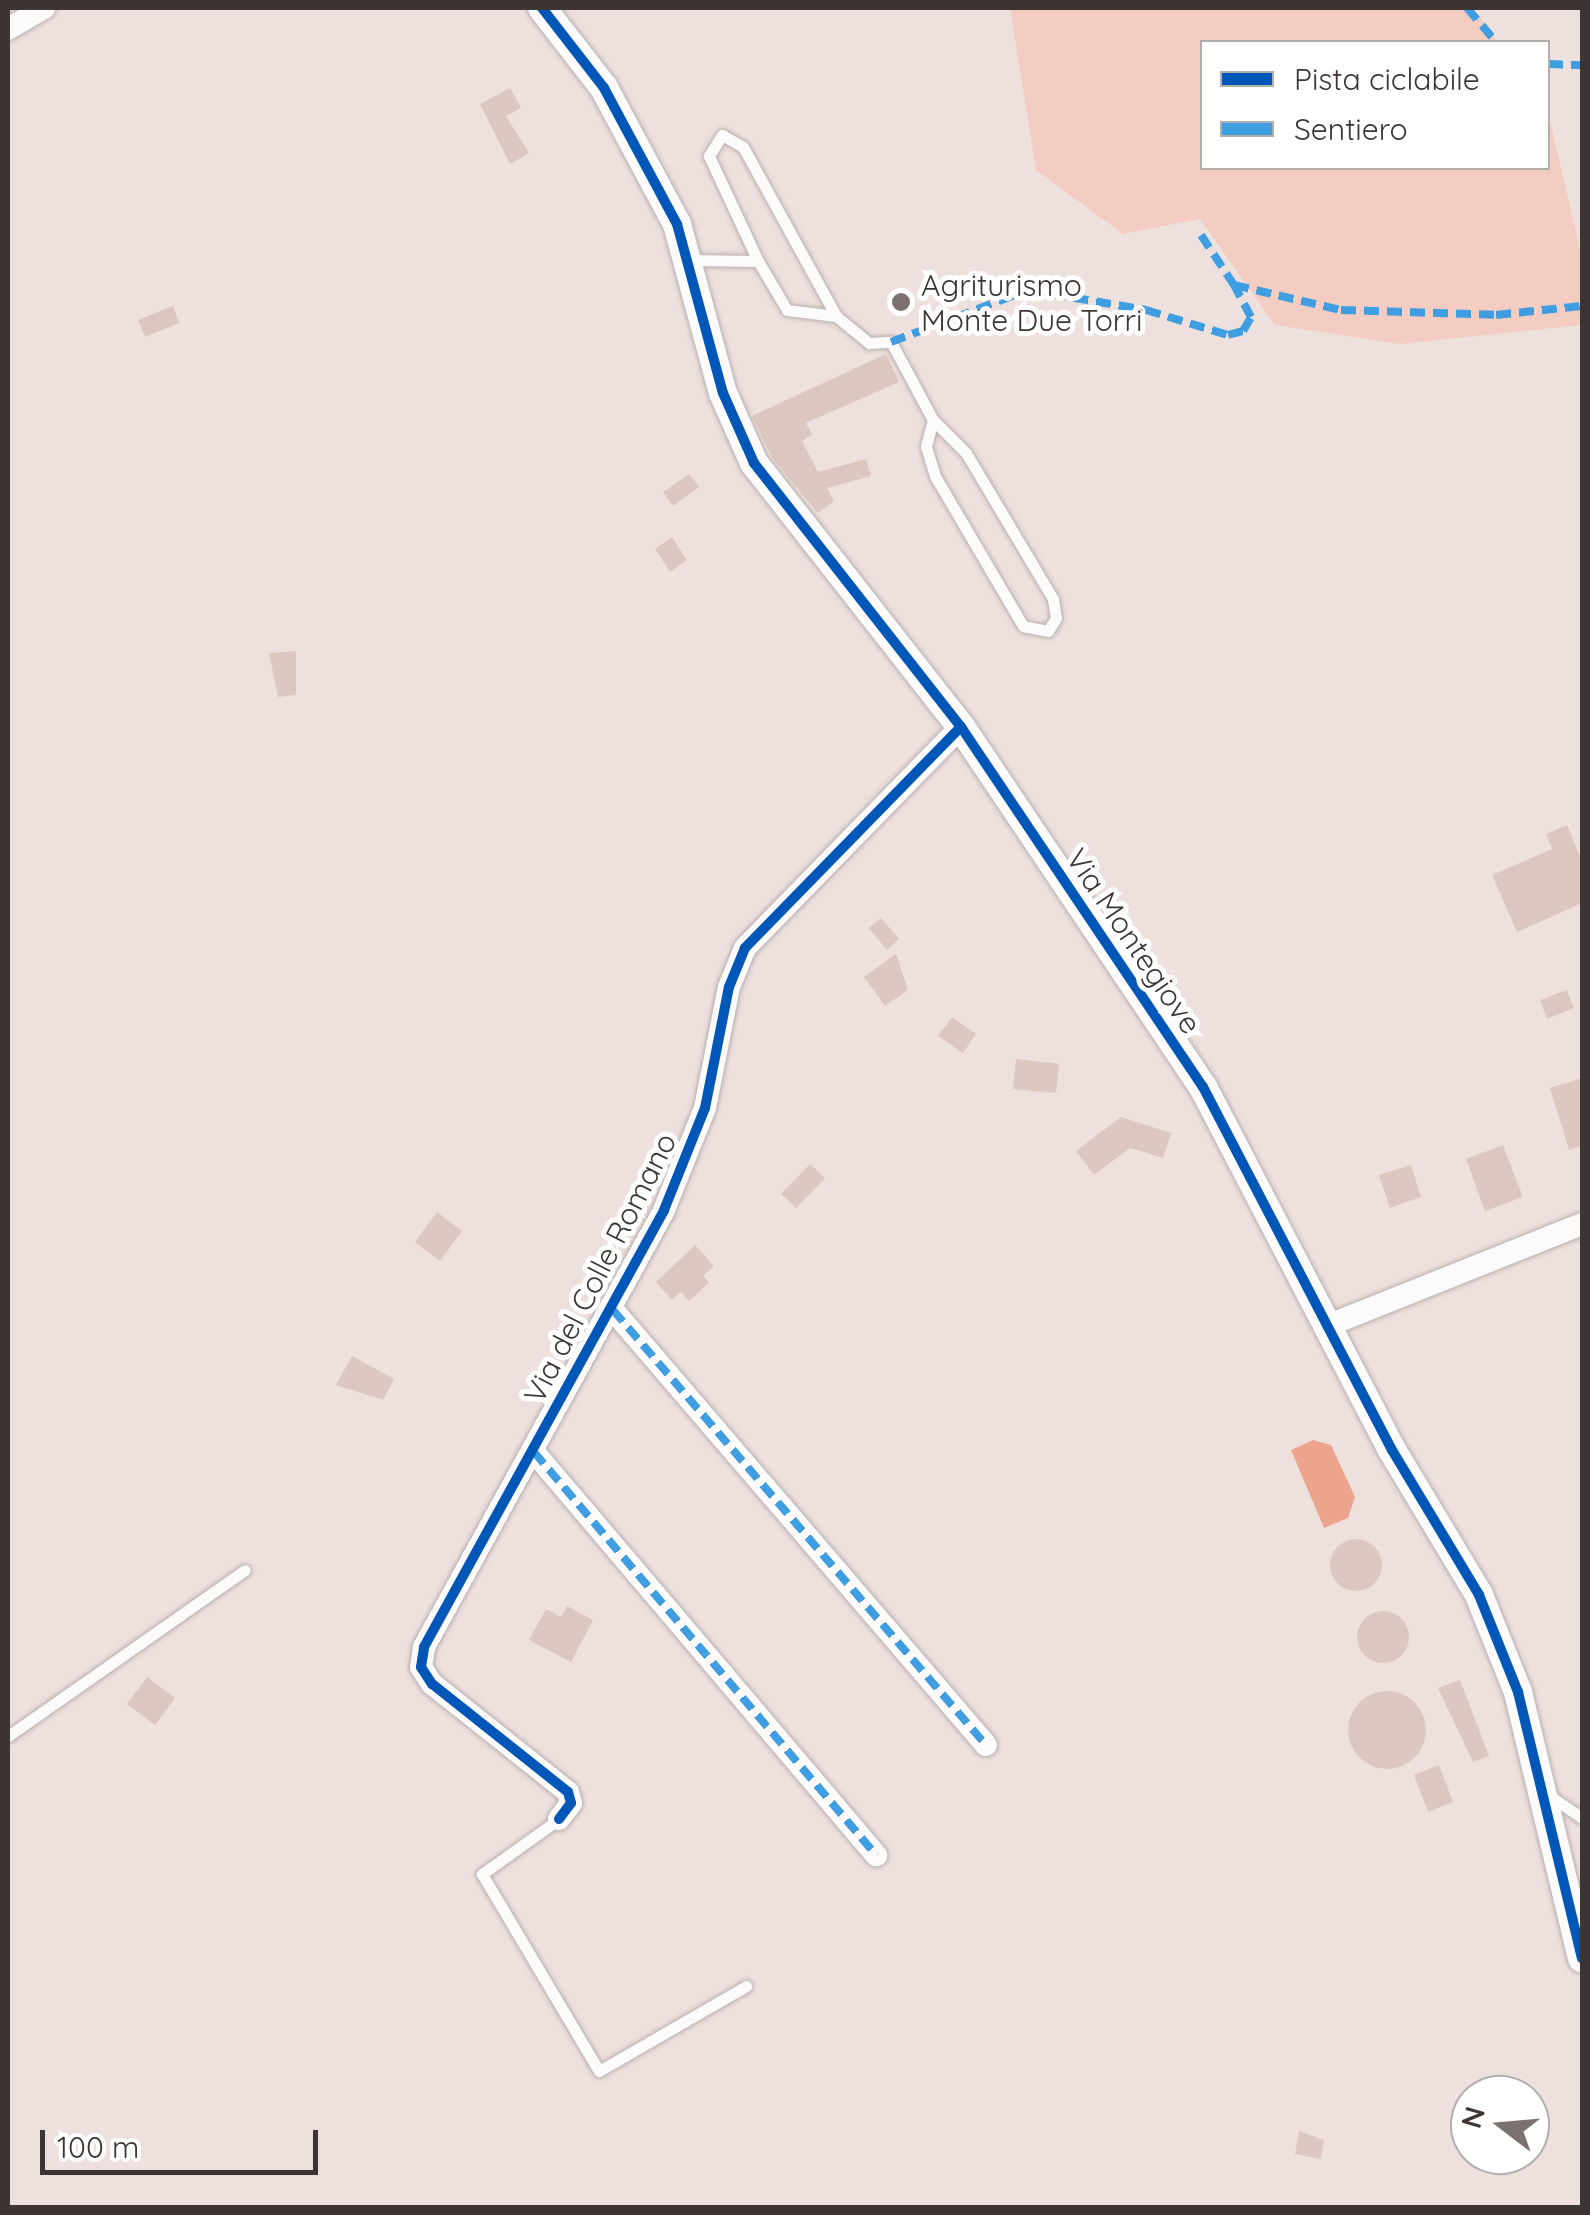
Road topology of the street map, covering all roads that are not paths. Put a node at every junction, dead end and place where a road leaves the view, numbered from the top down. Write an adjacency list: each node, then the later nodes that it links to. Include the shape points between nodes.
1 (44, 8): 3 (street)
2 (542, 8): 4 (street, Via Montegiove, via 619,113)
3 (8, 29)
4 (689, 260): 5 (lane); 8 (street, Via Montegiove, via 723,393 754,463)
5 (758, 260): 6 (lane, via 787,310); 6 (lane, via 708,156 722,135 743,147)
6 (836, 316): 7 (lane, via 869,342 891,342)
7 (933, 420): 7 (lane, via 966,453 1052,599 1056,618 1048,631 1023,626 935,476 926,446)
8 (961, 727): 10 (street, Via del Colle Romano, via 746,948 729,987 694,1139); 11 (street, Via Montegiove, via 1216,1109)
9 (1582, 1224): 11 (street)
10 (613, 1310): 12 (street, Via del Colle Romano); 15 (street, Via del Colle Romano)
11 (1327, 1326): 16 (street, Via Montegiove, via 1489,1613 1518,1692)
12 (534, 1452): 18 (street, Via del Colle Romano, via 420,1661 432,1684 568,1792 571,1803); 19 (street)
13 (245, 1570): 14 (lane)
14 (8, 1736)
15 (986, 1745)
16 (1540, 1788): 17 (lane); 20 (street, Via Montegiove)
17 (1582, 1818)
18 (559, 1819): 21 (lane, Via del Colle Romano, via 482,1874 599,2071)
19 (876, 1856)
20 (1582, 1958)
21 (746, 1986)

